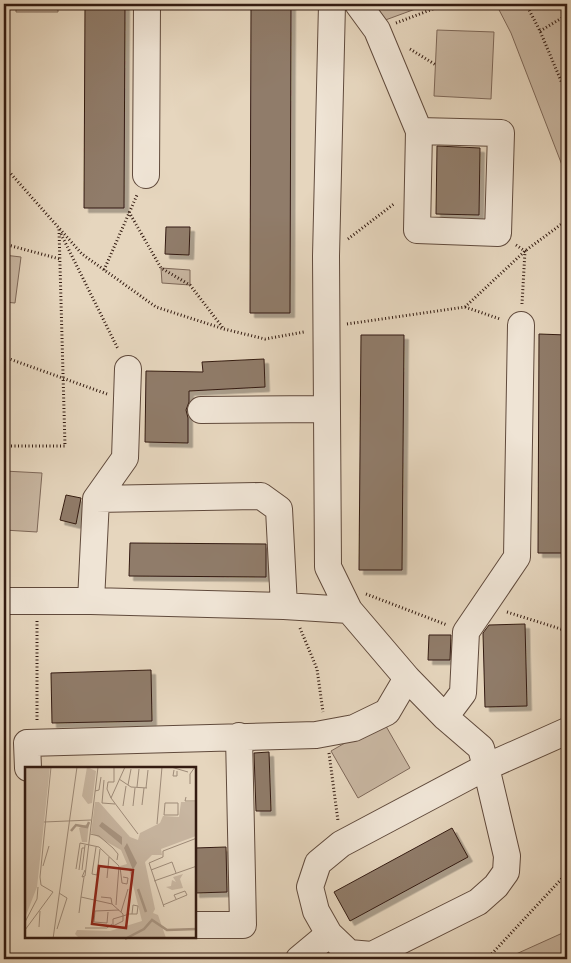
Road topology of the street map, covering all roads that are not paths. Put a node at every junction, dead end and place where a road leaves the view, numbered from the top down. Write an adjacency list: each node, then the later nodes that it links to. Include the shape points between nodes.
1 (147, 4): 5 (lane)
2 (332, 4): 8 (lane)
3 (358, 4): 4 (lane, via 377,30)
4 (419, 131): 4 (lane, via 501,133 498,233 416,230)
5 (146, 175)
6 (521, 326): 16 (lane, via 517,556 466,632 463,693)
7 (128, 369): 10 (lane, via 125,458)
8 (326, 409): 9 (lane); 14 (lane, via 328,567)
9 (201, 410)
10 (96, 499): 12 (lane); 13 (lane, via 261,496 279,509)
11 (4, 601): 12 (lane)
12 (91, 601): 13 (lane)
13 (284, 606): 14 (lane)
14 (349, 610): 15 (lane)
15 (407, 678): 16 (lane); 18 (lane, via 388,712 354,728 316,735)
16 (445, 718): 20 (lane, via 481,748)
17 (567, 731): 20 (lane)
18 (239, 736): 19 (lane, via 27,743); 21 (lane, via 242,925)
19 (28, 767)
20 (486, 767): 22 (lane, via 341,844 318,863 310,887 316,911); 22 (lane, via 508,856 506,872 496,886 478,902 372,955 349,952)
21 (196, 925)
22 (329, 934): 23 (lane)
23 (299, 959)

